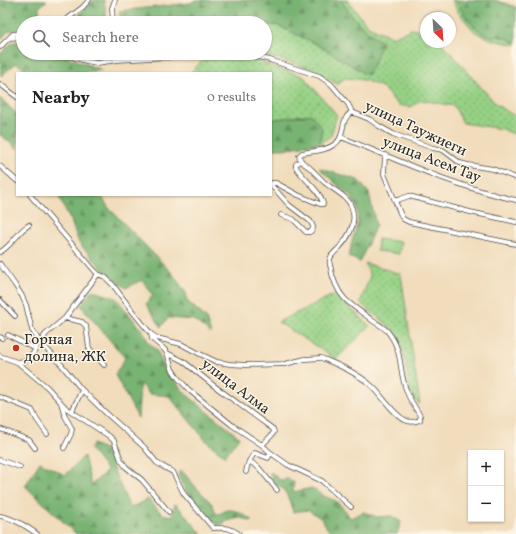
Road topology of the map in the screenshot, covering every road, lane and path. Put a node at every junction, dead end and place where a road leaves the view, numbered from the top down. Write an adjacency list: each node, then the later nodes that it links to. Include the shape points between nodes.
1 (89, 0): 3 (street)
2 (115, 0): 4 (street)
3 (71, 16)
4 (113, 16)
5 (16, 34): 6 (street)
6 (9, 38): 7 (street); 8 (street)
7 (16, 38)
8 (0, 47)
9 (83, 60): 10 (street, via 96,63)
10 (117, 60)
11 (268, 60): 14 (street, via 319,76 331,84)
12 (0, 84): 13 (street)
13 (16, 96)
14 (352, 112): 15 (street, via 345,118); 19 (street, улица Таужиеги, via 393,134 443,150 460,163 493,169)
15 (341, 137): 16 (street, улица Асем Тау); 17 (street, via 336,144 324,149 302,153 299,156)
16 (385, 154): 22 (street, улица Асем Тау, via 462,186); 23 (street, via 384,174)
17 (301, 161): 24 (street, via 296,167 313,186 324,204 298,195 273,182 272,186 289,205 310,221 314,228 306,232 293,219); 34 (street, via 349,202 352,210 352,230 332,254 329,264 338,290 345,299 387,331 394,341 399,352 407,392 420,420 404,420 372,386 359,376 324,358 285,364 225,364 181,344)
18 (0, 166): 20 (street)
19 (516, 178)
20 (16, 180)
21 (31, 196): 30 (street)
22 (516, 200)
23 (395, 201): 25 (street, via 409,196); 27 (street, via 403,218 409,222)
24 (281, 215)
25 (516, 222)
26 (29, 225): 28 (street)
27 (516, 244)
28 (0, 252)
29 (0, 264): 36 (street, via 22,296 32,330)
30 (98, 274): 33 (street); 34 (street, via 113,285)
31 (0, 300): 32 (street)
32 (14, 316)
33 (65, 318): 36 (street); 41 (street, via 82,322 86,326 89,348)
34 (151, 334): 38 (street, via 152,339)
35 (8, 335): 37 (street)
36 (40, 342): 37 (street); 42 (street)
37 (36, 349): 40 (street, via 25,361)
38 (167, 353): 48 (street, via 172,369 190,390 227,421); 48 (street, улица Алма, via 183,361 273,429 272,435)
39 (0, 356): 40 (street)
40 (17, 362): 44 (street)
41 (104, 364)
42 (82, 390): 45 (street); 61 (street, via 158,463 173,472 184,494 213,528 230,528)
43 (0, 397): 47 (street, via 32,410)
44 (60, 401): 45 (street); 50 (street, via 72,429)
45 (72, 411): 58 (street, via 114,441 126,467 142,480)
46 (0, 429): 49 (street, via 29,440)
47 (47, 434)
48 (262, 445): 51 (street)
49 (35, 448)
50 (64, 448)
51 (271, 453): 53 (street, via 268,458 255,453); 57 (street, via 294,468 322,480)
52 (0, 460): 54 (street)
53 (248, 461): 55 (street); 56 (street, via 258,467)
54 (20, 467)
55 (246, 472)
56 (277, 490)
57 (351, 507)
58 (168, 512)
59 (0, 516): 60 (street, via 26,526)
60 (37, 534)
61 (239, 534)

